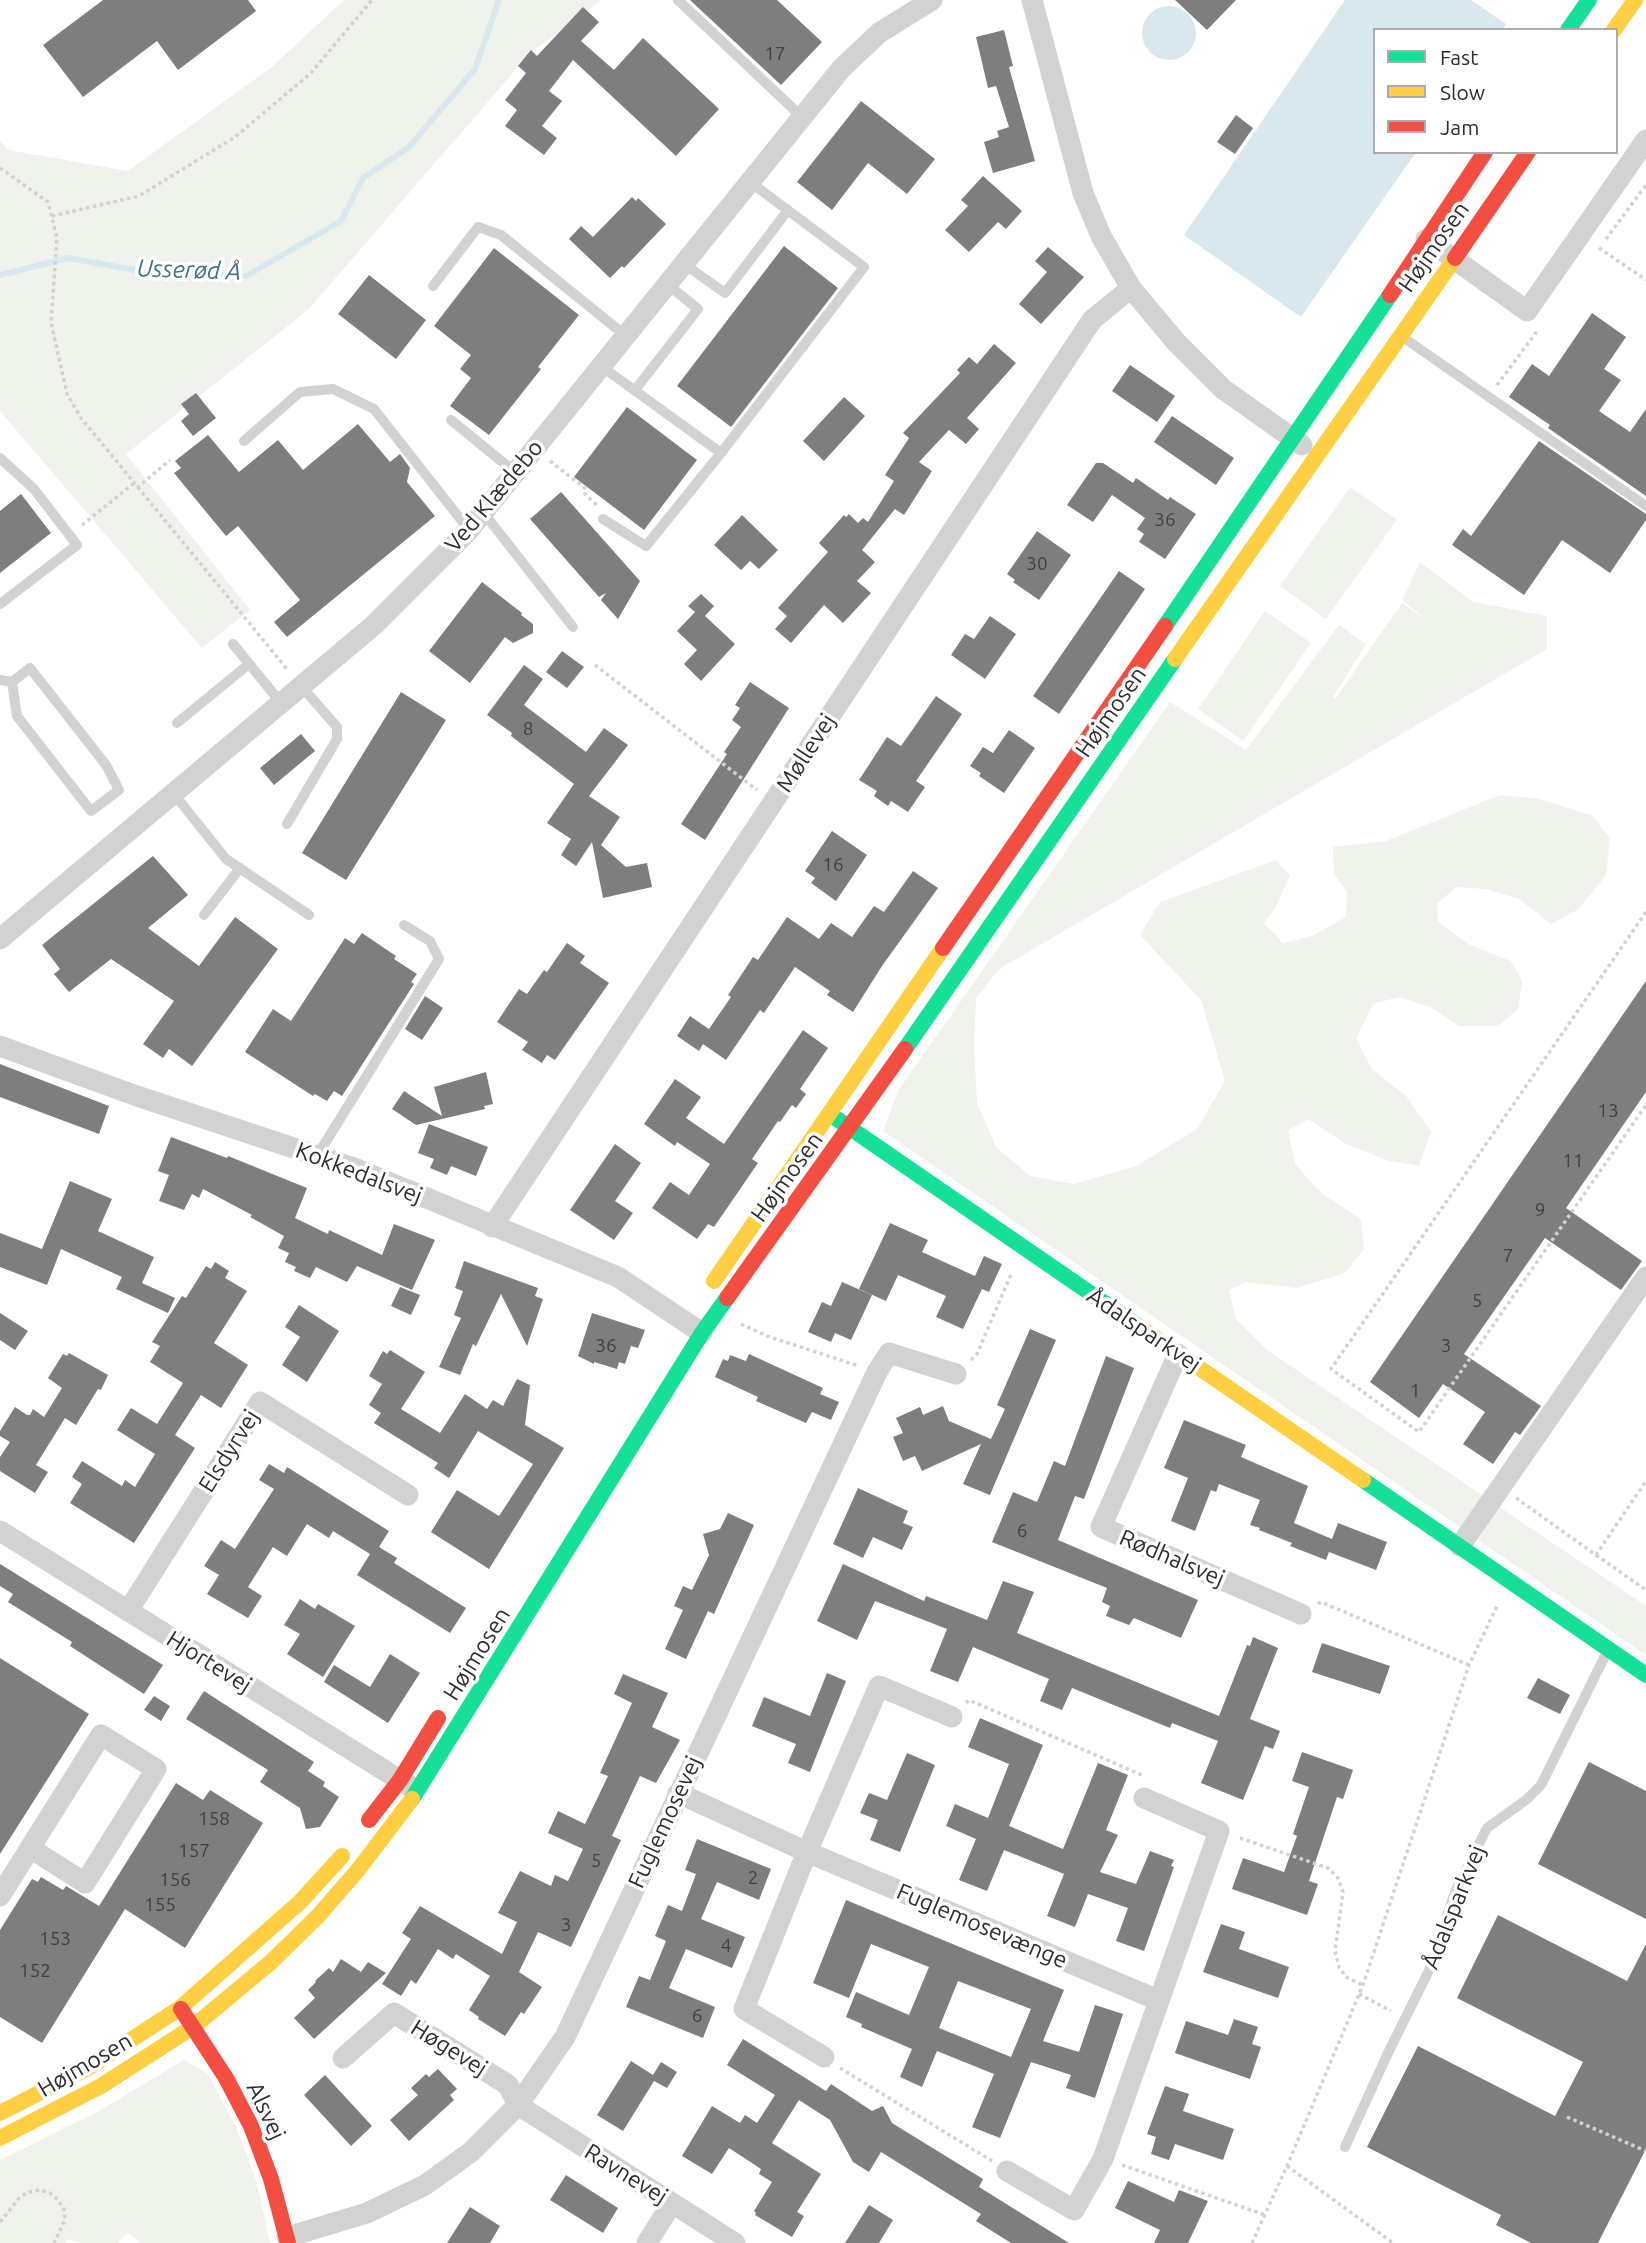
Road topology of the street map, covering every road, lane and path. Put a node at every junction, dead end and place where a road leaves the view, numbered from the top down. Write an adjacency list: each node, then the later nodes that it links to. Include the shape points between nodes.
1 (372, 0): 16 (path, via 311,73 235,136 139,196)
2 (678, 0): 9 (lane)
3 (932, 0): 9 (street, Ved Klædebo, via 879,33 841,69)
4 (1032, 0): 24 (street, via 1083,193)
5 (1589, 0): 7 (street)
6 (1635, 0): 8 (street)
7 (1570, 28)
8 (1615, 28)
9 (802, 117): 14 (street, Ved Klædebo)
10 (1646, 141): 19 (street, via 1528,311)
11 (1484, 154): 17 (street, Højmosen)
12 (1527, 154): 19 (street, Højmosen)
13 (0, 168): 16 (path, via 48,202)
14 (750, 182): 15 (lane); 20 (street, Ved Klædebo)
15 (788, 210): 20 (lane, via 725,293); 33 (lane, via 864,267)
16 (52, 216): 38 (path, via 57,238 51,322 67,394)
17 (1426, 239): 19 (street); 30 (street, Højmosen)
18 (1599, 248): 21 (path)
19 (1454, 258): 25 (street, Højmosen)
20 (684, 264): 22 (street, Ved Klædebo)
21 (1646, 280)
22 (667, 284): 26 (street, Ved Klædebo); 28 (lane, via 698,309)
23 (433, 286): 26 (lane, via 478,227 501,235)
24 (1130, 288): 30 (street, via 1223,389); 55 (street, Møllevej, via 1092,320)
25 (1400, 335): 34 (street, Højmosen); 40 (lane)
26 (626, 336): 27 (street, Ved Klædebo)
27 (601, 366): 28 (lane); 32 (street, Ved Klædebo)
28 (635, 390): 33 (lane)
29 (451, 420): 37 (lane)
30 (1294, 439): 34 (street); 65 (street, Højmosen)
31 (244, 441): 43 (lane, via 300,392 333,389 374,409)
32 (534, 450): 37 (street, Ved Klædebo); 42 (path, via 586,489)
33 (721, 453): 42 (lane, via 646,546)
34 (1317, 455): 66 (street, Højmosen)
35 (0, 458): 44 (lane, via 34,489)
36 (170, 460): 39 (path)
37 (516, 473): 41 (street, Ved Klædebo)
38 (134, 483): 39 (path); 44 (path)
39 (137, 488): 51 (path)
40 (1646, 506)
41 (483, 512): 43 (street, Ved Klædebo); 46 (lane)
42 (603, 519)
43 (469, 530): 51 (street, Ved Klædebo, via 374,625)
44 (70, 536): 45 (lane, via 77,545)
45 (0, 604)
46 (573, 627)
47 (233, 644): 48 (lane)
48 (249, 664): 52 (lane); 53 (lane)
49 (595, 664): 55 (path)
50 (6, 681): 50 (lane, via 30,668 106,765 119,790 91,811 17,716)
51 (302, 687): 52 (street, Ved Klædebo); 56 (lane, via 337,727 337,740)
52 (281, 703): 54 (street, Ved Klædebo)
53 (177, 723)
54 (173, 794): 57 (lane, via 226,859); 62 (street, Ved Klædebo)
55 (773, 802): 68 (street, Møllevej)
56 (287, 824)
57 (240, 868): 59 (lane); 60 (lane)
58 (1646, 912): 64 (path, via 1331,1369 1419,1432)
59 (204, 915)
60 (309, 915)
61 (404, 925): 67 (lane, via 430,941 439,959)
62 (0, 939)
63 (0, 1046): 67 (street, Kokkedalsvej)
64 (1646, 1105)
65 (828, 1114): 66 (street, Ådalsparkvej); 71 (street, Højmosen)
66 (850, 1128): 69 (street, Ådalsparkvej); 72 (street, Højmosen)
67 (317, 1156): 68 (street, Kokkedalsvej)
68 (492, 1227): 73 (street, Kokkedalsvej, via 618,1277)
69 (1025, 1249): 74 (street, Ådalsparkvej); 76 (path, via 977,1354)
70 (1646, 1277): 78 (street)
71 (706, 1292)
72 (716, 1315): 73 (street, Højmosen); 75 (path)
73 (689, 1326): 93 (street, Højmosen)
74 (1178, 1354): 81 (street, Ådalsparkvej); 86 (street, Rødhalsvej, via 1101,1527)
75 (877, 1372): 76 (street, via 889,1353); 94 (street, Fuglemosevej)
76 (956, 1374)
77 (1646, 1481): 82 (path)
78 (1501, 1486): 81 (street); 82 (path)
79 (408, 1495): 85 (street, Elsdyrvej, via 260,1402)
80 (0, 1531): 85 (street, Hjortevej)
81 (1460, 1546): 83 (street, Ådalsparkvej)
82 (1596, 1555): 84 (path)
83 (1509, 1581): 87 (street, Ådalsparkvej); 88 (path)
84 (1646, 1590)
85 (128, 1611): 92 (street, Hjortevej)
86 (1301, 1614): 88 (path, via 1321,1602)
87 (1608, 1649): 89 (street, Ådalsparkvej); 104 (lane, Ådalsparkvej, via 1541,1785 1486,1828 1452,1899 1446,1938)
88 (1469, 1665): 100 (path)
89 (1646, 1675)
90 (443, 1710): 92 (street, Højmosen)
91 (952, 1717): 95 (path, via 969,1700 1150,1778); 98 (street, via 879,1686)
92 (400, 1780): 93 (street, Hjortevej); 103 (street, Højmosen, via 300,1902)
93 (418, 1792): 105 (street, Højmosen, via 318,1916)
94 (678, 1793): 98 (street, Fuglemosevænge); 108 (street, Fuglemosevej, via 565,2038)
95 (1144, 1798): 96 (street)
96 (1219, 1831): 100 (path, via 1328,1868 1338,1878 1343,1892 1335,1951 1346,1977); 102 (street)
97 (30, 1849): 97 (street, via 85,1883 156,1769 101,1735); 99 (street)
98 (807, 1852): 102 (street, Fuglemosevænge); 106 (street, via 744,2009)
99 (0, 1896)
100 (1363, 1985): 101 (path)
101 (1359, 1994): 104 (path); 115 (path)
102 (1158, 2000): 114 (street)
103 (180, 2007): 105 (street, Alsvej); 109 (street, Højmosen, via 88,2068)
104 (1406, 2018): 112 (lane, Ådalsparkvej)
105 (193, 2027): 111 (street, Højmosen, via 101,2086); 120 (street, Alsvej, via 251,2126)
106 (824, 2057): 116 (path)
107 (343, 2058): 108 (street, Høgevej, via 394,2013 508,2085)
108 (518, 2105): 117 (street, Ravnevej); 120 (street, Fuglemosevej, via 471,2152 425,2185 367,2213)
109 (0, 2113)
110 (1567, 2117): 113 (path)
111 (0, 2137)
112 (1345, 2147)
113 (1646, 2151)
114 (1103, 2159): 116 (street, via 1074,2210); 118 (path)
115 (1287, 2166): 118 (path); 125 (path)
116 (1007, 2171)
117 (671, 2203): 122 (street); 123 (street, Ravnevej)
118 (1265, 2215): 124 (path)
119 (0, 2222): 121 (path, via 20,2197 40,2190 50,2193 64,2209 65,2220)
120 (287, 2240)
121 (54, 2243)
122 (647, 2243)
123 (735, 2243)
124 (1252, 2243)
125 (1393, 2243)

